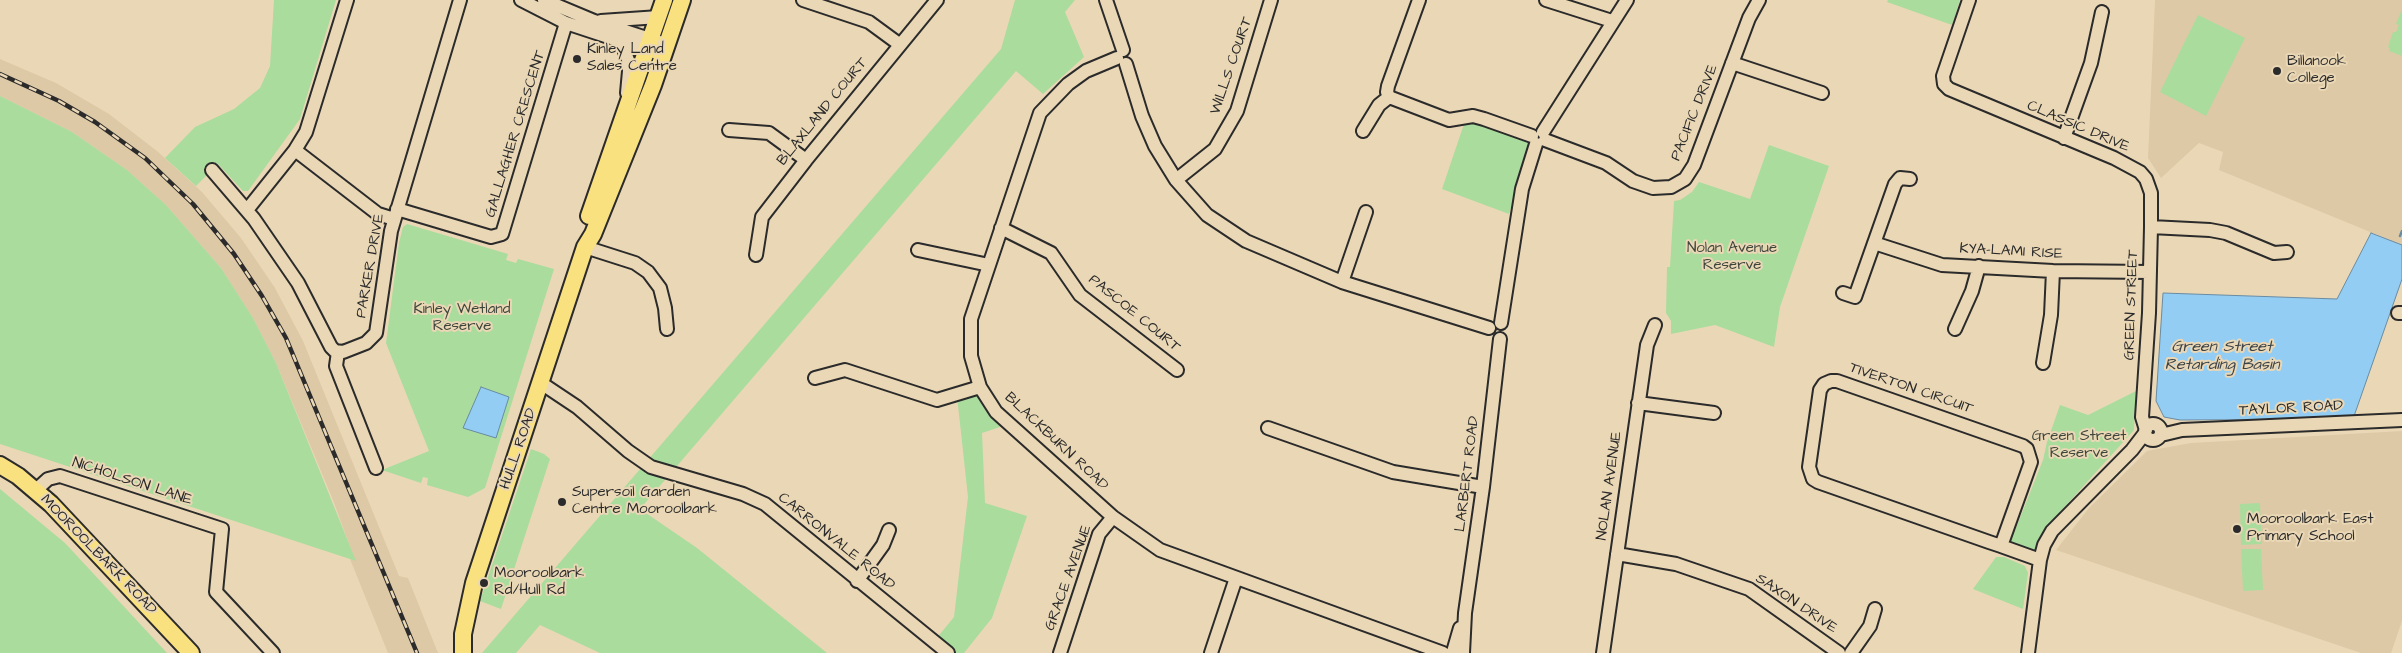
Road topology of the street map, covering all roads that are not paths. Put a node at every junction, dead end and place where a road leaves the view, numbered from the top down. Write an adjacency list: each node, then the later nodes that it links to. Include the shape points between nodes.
1 (347, 0): 32 (street, via 310,122)
2 (460, 0): 40 (street, PARKER DRIVE)
3 (521, 0): 20 (street)
4 (544, 0): 18 (street)
5 (664, 0): 17 (main road, HULL ROAD)
6 (682, 0): 23 (main road, HULL ROAD)
7 (803, 0): 22 (street, via 868,22)
8 (936, 0): 22 (street, BLAXLAND COURT)
9 (1106, 0): 24 (street)
10 (1271, 0): 37 (street, WILLS COURT, via 1237,112 1215,149)
11 (1419, 0): 27 (street, via 1388,86)
12 (1546, 0): 19 (street)
13 (1627, 0): 19 (street)
14 (1759, 0): 25 (street, PACIFIC DRIVE)
15 (1969, 0): 31 (street, CLASSIC DRIVE, via 1943,76 1944,84)
16 (2102, 12): 31 (street, via 2091,63)
17 (659, 17): 18 (street); 23 (main road, HULL ROAD)
18 (594, 21): 23 (street)
19 (1612, 21): 30 (street)
20 (566, 23): 21 (street); 40 (street, GALLAGHER CRESCENT, via 502,234 491,237)
21 (621, 41): 23 (street); 33 (street, via 628,60 629,86)
22 (899, 44): 34 (street, BLAXLAND COURT)
23 (657, 47): 33 (main road, HULL ROAD); 44 (main road, HULL ROAD, via 593,234)
24 (1122, 57): 37 (street, via 1154,146); 42 (street, BLACKBURN ROAD, via 1086,71 1068,84 1040,113)
25 (1732, 63): 26 (street); 30 (street, PACIFIC DRIVE, via 1694,165 1685,179 1671,187 1654,188 1633,181 1606,163)
26 (1822, 94)
27 (1389, 97): 29 (street, via 1379,105); 30 (street, PACIFIC DRIVE, via 1449,120 1473,116 1484,118)
28 (729, 130): 34 (street, via 769,133)
29 (1363, 131)
30 (1539, 138): 54 (street, via 1522,189)
31 (2064, 138): 41 (street, CLASSIC DRIVE, via 2140,172 2151,193)
32 (295, 150): 38 (street); 40 (street, via 378,214)
33 (610, 156): 44 (main road, HULL ROAD, via 584,230)
34 (806, 160): 47 (street, BLAXLAND COURT, via 762,218)
35 (212, 170): 38 (street)
36 (1910, 179): 43 (street, via 1900,178 1895,184)
37 (1176, 180): 52 (street, via 1207,215 1246,241)
38 (247, 210): 60 (street, via 298,283 331,347)
39 (1366, 212): 52 (street)
40 (396, 214): 60 (street, PARKER DRIVE, via 376,333 366,343)
41 (2151, 227): 46 (street, via 2210,230 2274,252); 51 (street, GREEN STREET)
42 (1001, 228): 48 (street, BLACKBURN ROAD); 62 (street, PASCOE COURT, via 1051,253 1080,295)
43 (1874, 243): 49 (street, KYA-LAMI RISE, via 1930,262); 53 (street, via 1855,297)
44 (585, 247): 58 (street, via 634,263 648,272 660,288); 64 (main road, HULL ROAD)
45 (918, 250): 48 (street)
46 (2287, 252)
47 (756, 255)
48 (989, 265): 65 (street, BLACKBURN ROAD, via 971,319 971,356)
49 (1979, 266): 50 (street, KYA-LAMI RISE); 57 (street)
50 (2053, 271): 51 (street, KYA-LAMI RISE); 61 (street, via 2051,314)
51 (2150, 272): 70 (street, GREEN STREET, via 2145,384)
52 (1342, 282): 56 (street)
53 (1843, 293)
54 (1501, 323): 56 (street, via 1494,322); 59 (street, via 1506,331)
55 (1655, 326): 66 (street, NOLAN AVENUE, via 1647,345)
56 (1489, 328): 59 (street, via 1491,337)
57 (1956, 328)
58 (667, 329)
59 (1500, 339): 73 (street, LARBERT ROAD)
60 (338, 352): 72 (street, via 336,366)
61 (2042, 363)
62 (1177, 370)
63 (815, 378): 65 (street, via 844,370 937,400)
64 (542, 383): 81 (street, CARRONVALE ROAD, via 651,467 743,494 765,504); 85 (main road, HULL ROAD, via 474,583 462,634)
65 (980, 387): 75 (street, BLACKBURN ROAD, via 996,412)
66 (1638, 403): 67 (street); 78 (street, NOLAN AVENUE)
67 (1714, 413)
68 (2402, 420): 70 (street, TAYLOR ROAD)
69 (1268, 428): 73 (street, via 1393,472)
70 (2153, 431): 79 (street, via 2052,531)
71 (0, 465): 74 (main road, MOOROOLBARK ROAD)
72 (376, 468)
73 (1483, 488): 89 (street, LARBERT ROAD, via 1465,613)
74 (36, 490): 83 (main road, MOOROOLBARK ROAD); 84 (street, NICHOLSON LANE, via 48,479 60,476 222,529 216,592)
75 (1113, 516): 80 (street, BLACKBURN ROAD, via 1160,550); 87 (street, GRACE AVENUE, via 1099,534)
76 (890, 530): 81 (street)
77 (2001, 546): 77 (street, TIVERTON CIRCUIT, via 1813,479 1809,467 1820,390 1824,384 1837,381 2028,449 2031,462); 79 (street, TIVERTON CIRCUIT)
78 (1617, 554): 90 (street, NOLAN AVENUE); 91 (street, SAXON DRIVE, via 1676,564 1749,589)
79 (2040, 560): 93 (street)
80 (1236, 578): 88 (street); 89 (street, BLACKBURN ROAD)
81 (857, 581): 86 (street, CARRONVALE ROAD)
82 (1875, 609): 92 (street, via 1870,626)
83 (191, 653)
84 (273, 653)
85 (463, 653)
86 (948, 653)
87 (1060, 653)
88 (1211, 653)
89 (1448, 653)
90 (1603, 653)
91 (1839, 653)
92 (1851, 653)
93 (2028, 653)

